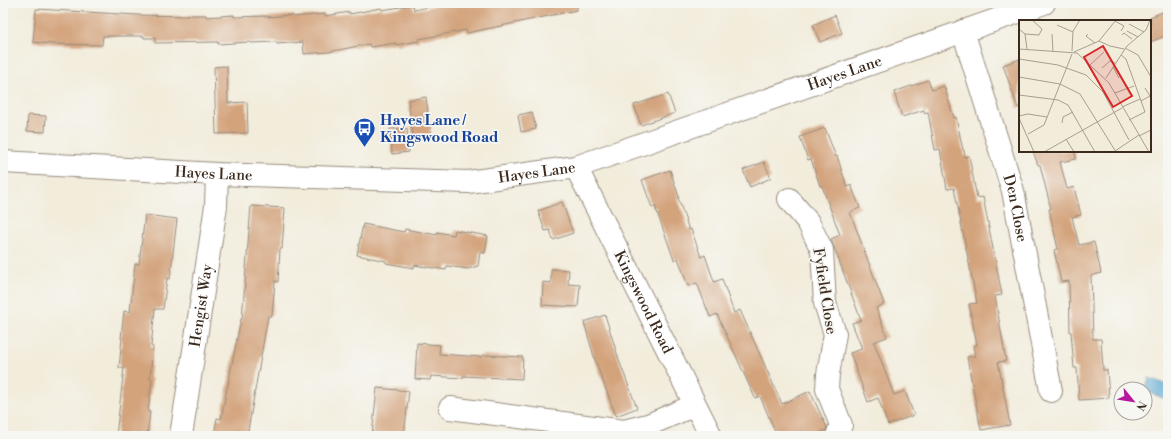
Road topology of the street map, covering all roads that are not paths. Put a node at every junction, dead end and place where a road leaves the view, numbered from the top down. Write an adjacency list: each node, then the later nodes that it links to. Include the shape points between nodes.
1 (1044, 3): 2 (street, Hayes Lane)
2 (963, 31): 4 (street, Hayes Lane); 7 (street, Den Close, via 1013,191)
3 (3, 162): 5 (street, Hayes Lane)
4 (576, 167): 5 (street, Hayes Lane, via 468,182); 8 (street, Kingswood Road)
5 (217, 174): 10 (street, Hengist Way, via 216,206)
6 (789, 199): 12 (street, Fyfield Close, via 808,222 822,250 825,303 835,334 827,389 841,424)
7 (1050, 391)
8 (695, 406): 9 (street, via 648,425 624,431); 11 (street, Kingswood Road)
9 (450, 408)
10 (181, 436)
11 (711, 436)
12 (837, 436)

